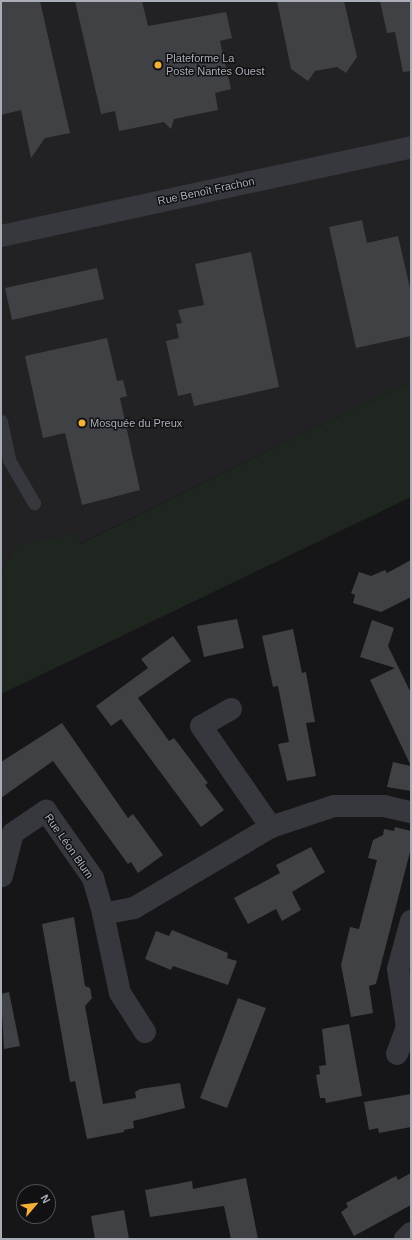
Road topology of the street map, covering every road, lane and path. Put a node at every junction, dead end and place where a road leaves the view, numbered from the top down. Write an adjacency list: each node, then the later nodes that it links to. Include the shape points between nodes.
1 (411, 147): 2 (street, Rue Benoît Frachon)
2 (1, 236)
3 (1, 421): 4 (lane, via 9,460)
4 (34, 503)
5 (231, 709): 7 (street, via 202,726)
6 (411, 812): 7 (street, via 384,806 334,806)
7 (271, 828): 9 (street, via 134,908)
8 (2, 876): 9 (street, Rue Léon Blum, via 13,833 46,811 93,878)
9 (104, 914): 11 (street, Rue Léon Blum, via 120,993)
10 (411, 921): 12 (street, via 398,969 407,1027)
11 (145, 1032)
12 (397, 1054)

